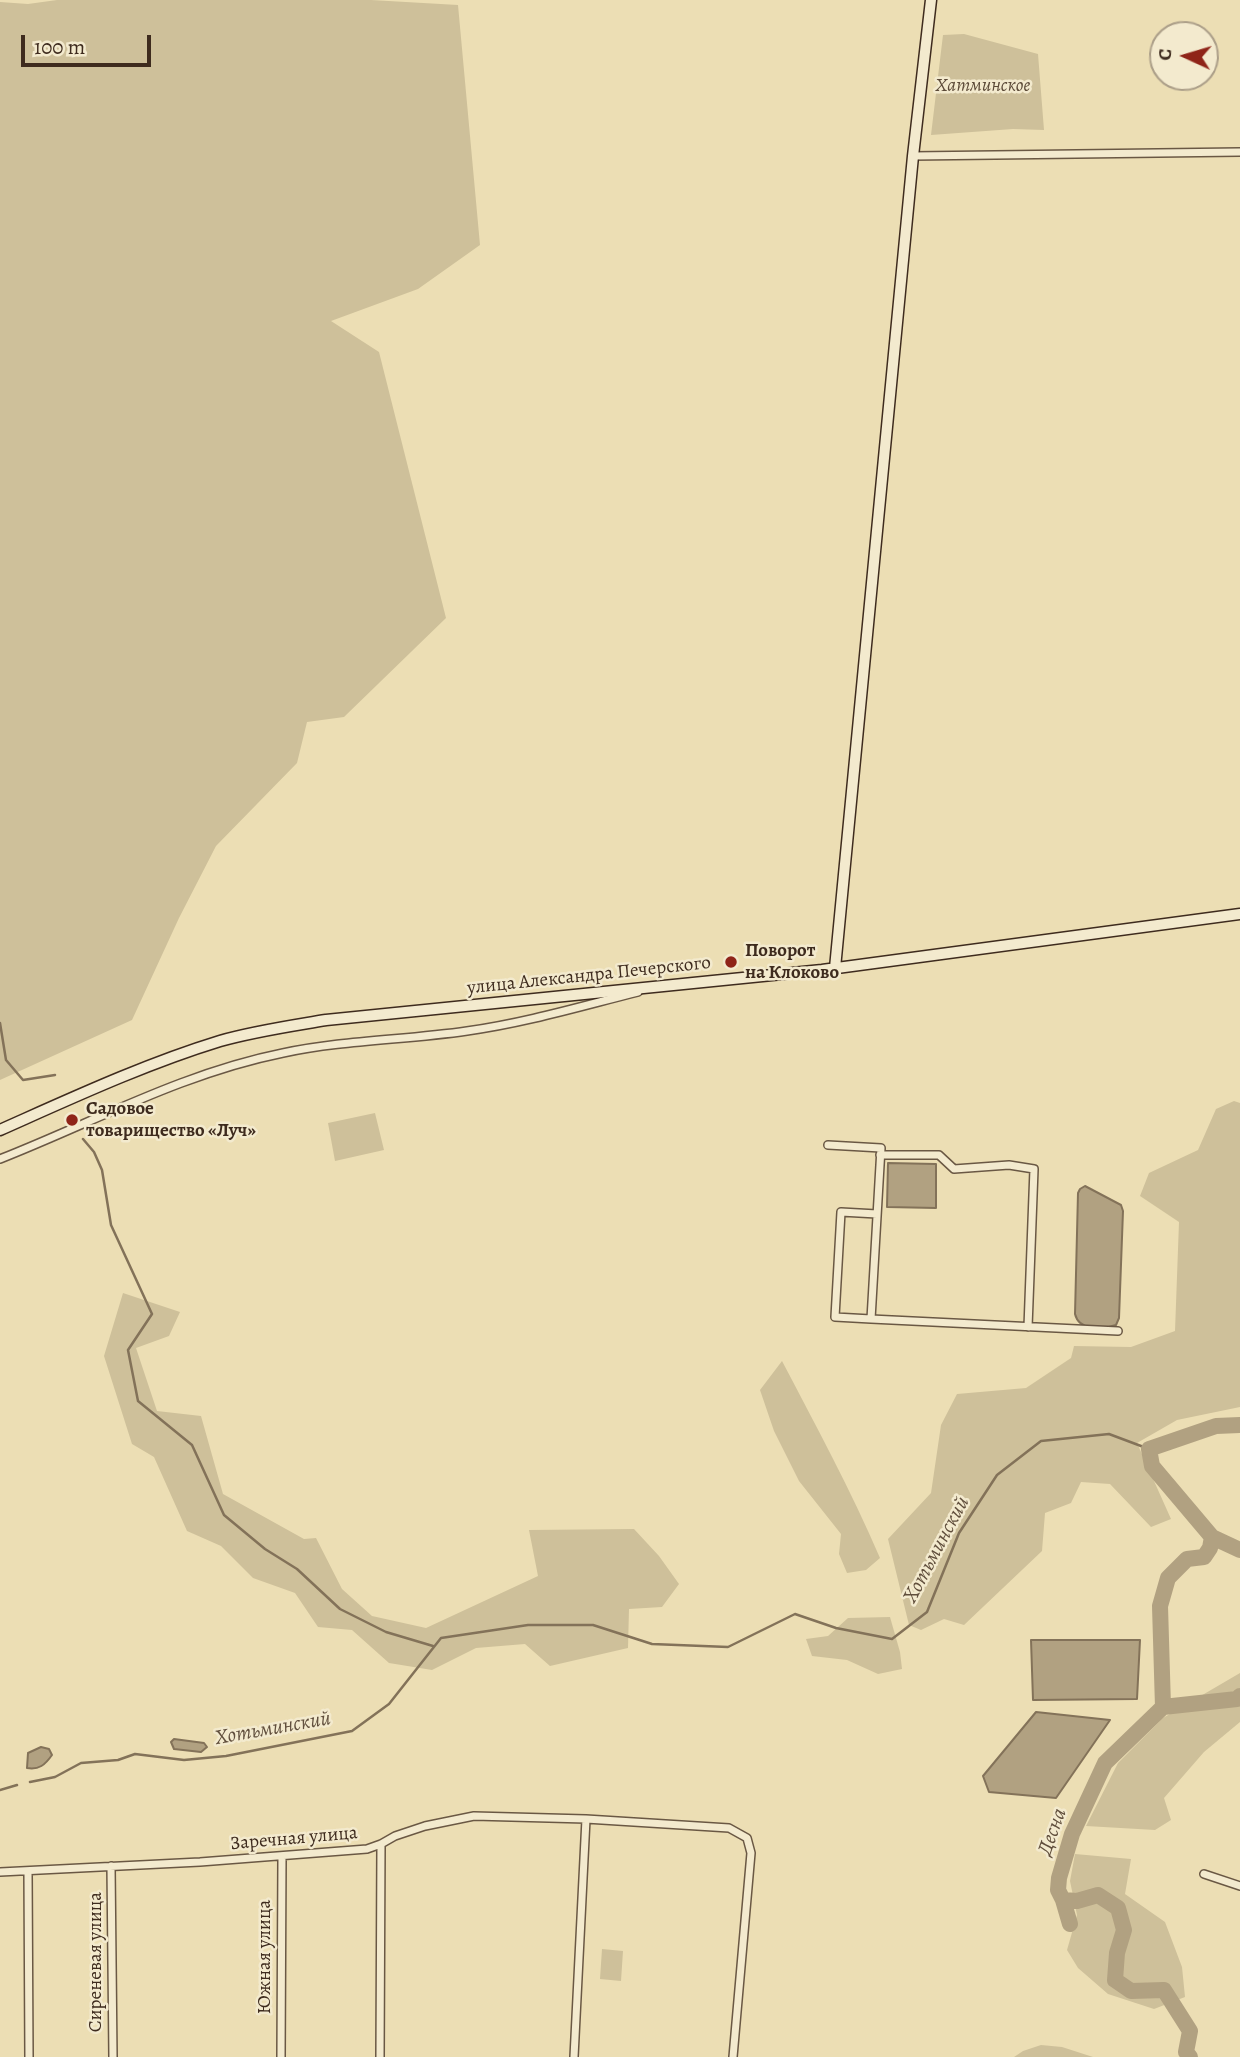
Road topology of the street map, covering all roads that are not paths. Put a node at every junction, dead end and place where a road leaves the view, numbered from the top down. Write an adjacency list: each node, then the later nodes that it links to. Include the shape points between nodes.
1 (931, 0): 3 (main road)
2 (1240, 152): 3 (street)
3 (913, 156): 5 (main road)
4 (1240, 914): 5 (main road, улица Александра Печерского)
5 (835, 968): 6 (main road, улица Александра Печерского)
6 (658, 987): 7 (main road, улица Александра Печерского, via 269,1029 173,1057); 10 (street, via 522,1022 283,1052 180,1083)
7 (0, 1130)
8 (828, 1145): 9 (street, via 881,1148)
9 (880, 1155): 11 (street); 13 (street, via 939,1155 954,1169 1009,1165 1034,1170)
10 (0, 1159)
11 (877, 1214): 12 (street); 12 (street, via 841,1212 835,1317)
12 (871, 1319): 13 (street)
13 (1028, 1327): 14 (street)
14 (1118, 1331)
15 (586, 1819): 16 (street, Заречная улица, via 474,1816 425,1826); 27 (street); 28 (street, Заречная улица, via 729,1828 747,1838 751,1853)
16 (381, 1844): 17 (street, Заречная улица); 26 (street)
17 (282, 1857): 18 (street, Заречная улица); 25 (street, Южная улица)
18 (111, 1866): 19 (street, Заречная улица); 24 (street, Сиреневая улица)
19 (28, 1871): 20 (street, Заречная улица); 23 (street)
20 (0, 1872)
21 (1204, 1874): 22 (street)
22 (1240, 1886)
23 (29, 2057)
24 (113, 2057)
25 (281, 2057)
26 (380, 2057)
27 (574, 2057)
28 (733, 2057)

